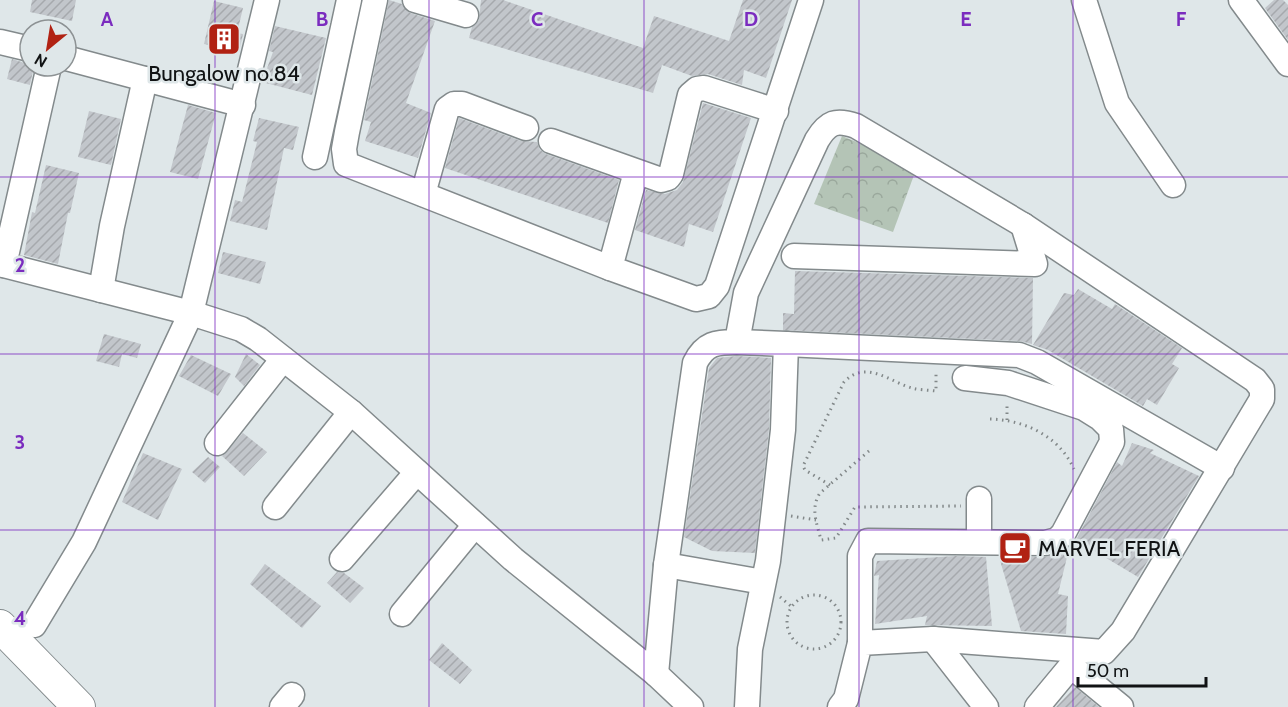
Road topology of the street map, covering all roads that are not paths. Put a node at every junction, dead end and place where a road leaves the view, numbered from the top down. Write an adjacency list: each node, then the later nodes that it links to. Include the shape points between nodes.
1 (267, 0): 15 (street)
2 (349, 0): 19 (street)
3 (375, 0): 22 (street, via 347,132 346,164)
4 (415, 0): 8 (street)
5 (811, 0): 16 (street)
6 (1084, 0): 21 (street, via 1117,103)
7 (1241, 0): 12 (street)
8 (466, 15)
9 (0, 42): 10 (street)
10 (18, 46)
11 (78, 61): 14 (street)
12 (1288, 64)
13 (46, 78): 25 (street)
14 (146, 79): 15 (street); 27 (street)
15 (243, 105): 28 (street)
16 (776, 111): 20 (street, via 697,89 690,95 668,178 661,180); 26 (street, via 717,286 709,296 696,298)
17 (526, 128): 22 (street, via 454,104 447,109)
18 (551, 141): 20 (street)
19 (315, 157)
20 (636, 172): 26 (street)
21 (1173, 185)
22 (423, 194): 26 (street)
23 (1023, 225): 24 (street, via 1035,264); 29 (street, via 856,126 834,122 817,140 746,293); 35 (street, via 1255,380 1262,389 1262,399)
24 (794, 256)
25 (2, 264): 27 (street)
26 (610, 267)
27 (101, 290): 28 (street)
28 (191, 313): 31 (street, via 241,329); 45 (street, via 84,542)
29 (737, 342): 30 (street); 42 (street, via 710,344 695,363)
30 (786, 344): 35 (street, via 1019,355); 43 (street, via 783,430)
31 (283, 359): 33 (street); 34 (street)
32 (965, 378): 40 (street, via 1008,382 1084,408 1111,429 1113,442 1057,540)
33 (351, 412): 36 (street); 38 (street)
34 (217, 443)
35 (1222, 468): 47 (street, via 1123,631 1104,652)
36 (417, 472): 39 (street); 41 (street)
37 (979, 499): 40 (street)
38 (275, 507)
39 (475, 525): 44 (street); 49 (street)
40 (979, 541): 48 (street, via 868,541 860,556)
41 (342, 559)
42 (666, 565): 43 (street); 49 (street)
43 (763, 582): 52 (street, via 750,649)
44 (402, 614)
45 (34, 625)
46 (0, 626): 50 (main road)
47 (933, 639): 48 (street); 54 (street)
48 (860, 643): 53 (street, via 846,699)
49 (656, 674): 51 (street)
50 (65, 701)
51 (691, 707)
52 (747, 707)
53 (840, 707)
54 (986, 707)
55 (1037, 707): 56 (street, via 1071,666)
56 (1121, 707)

